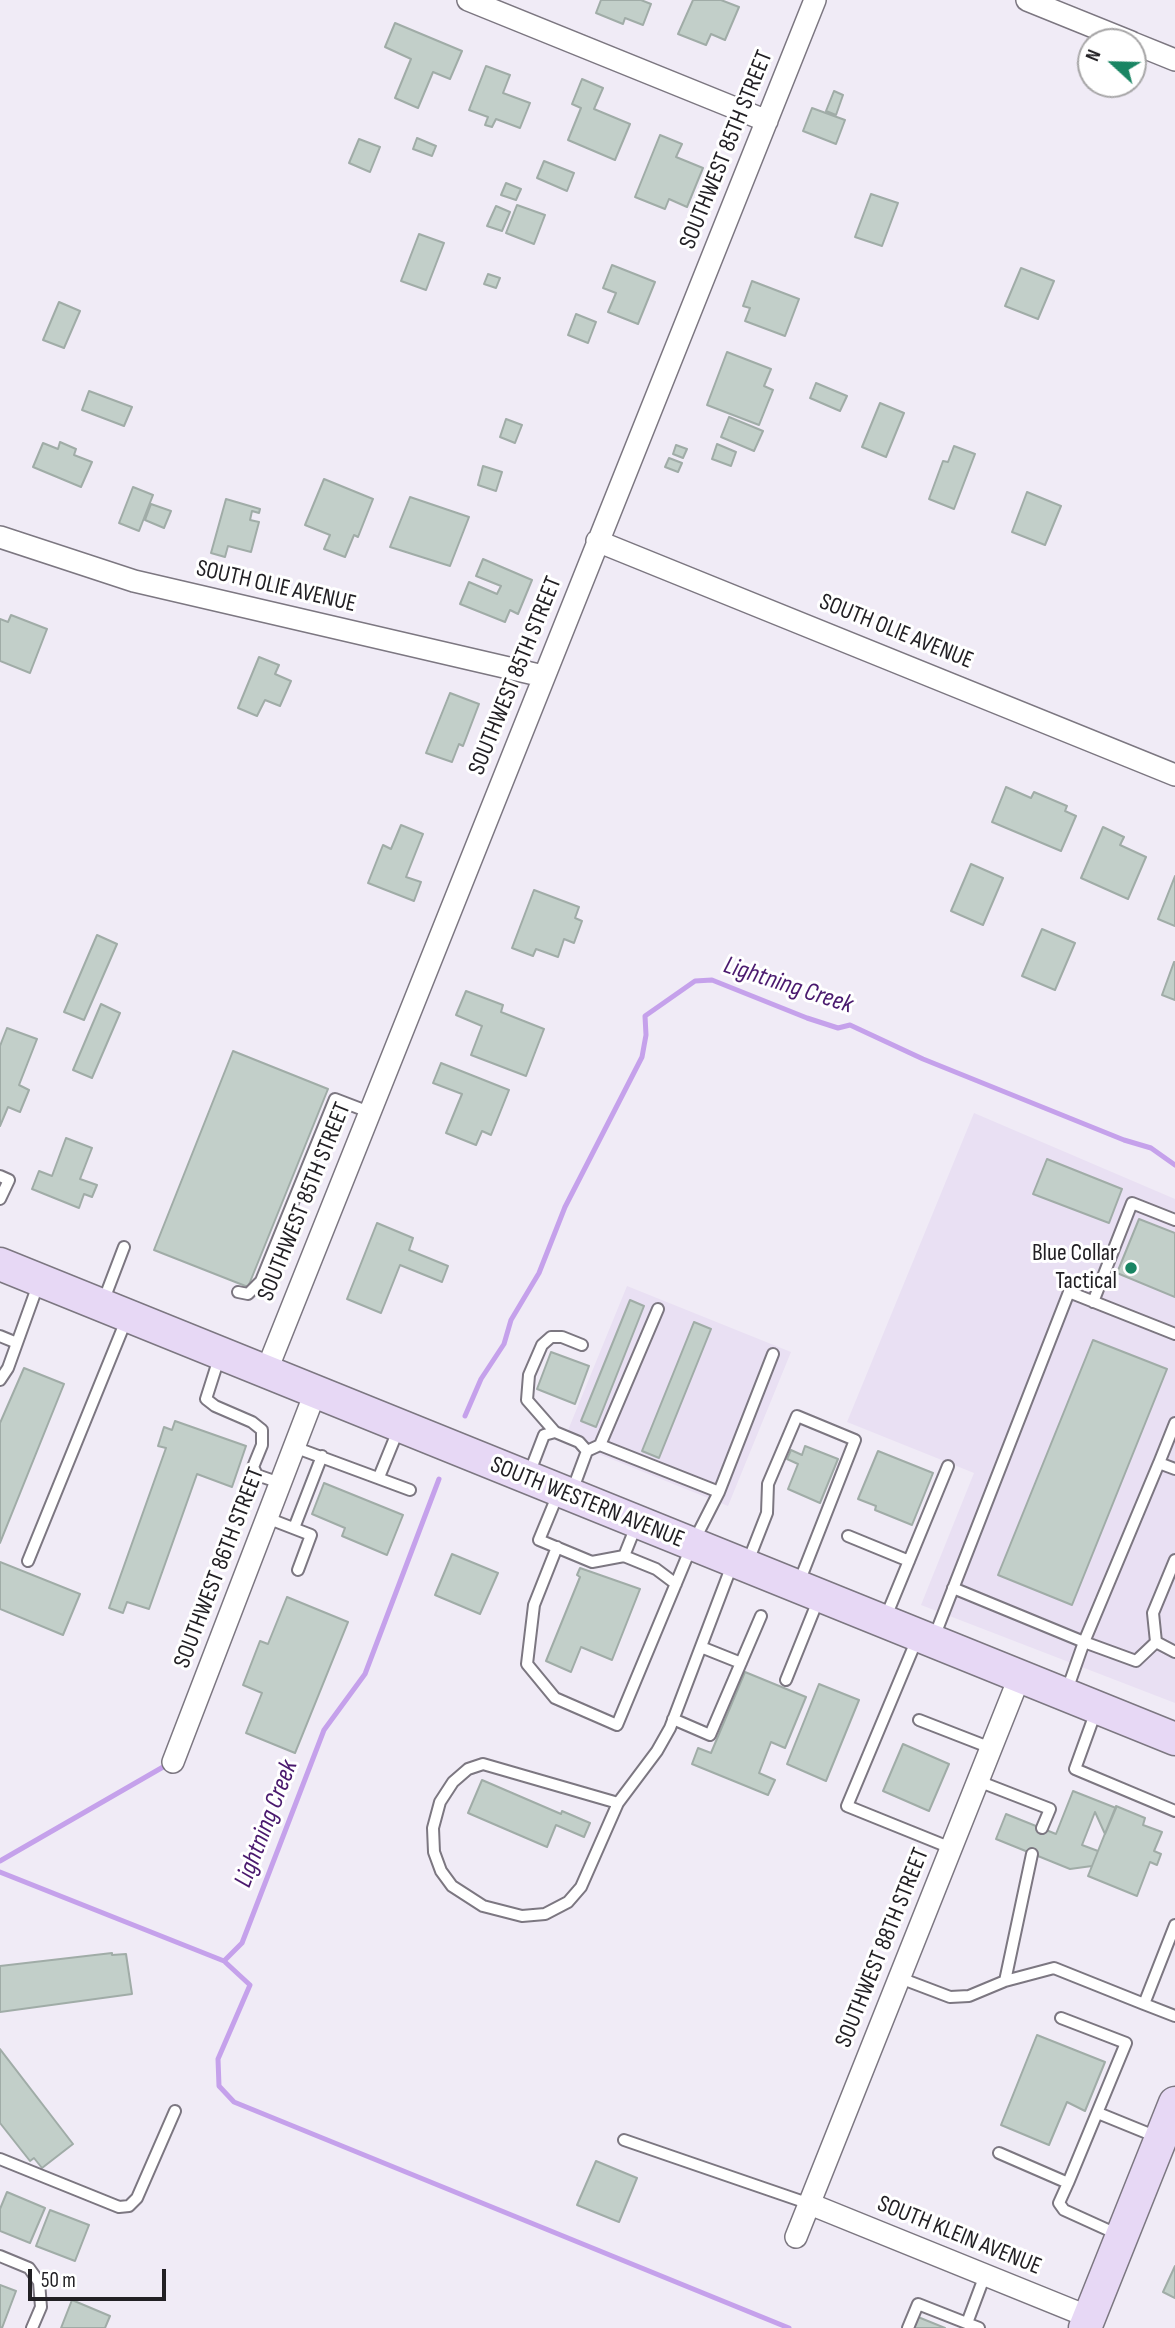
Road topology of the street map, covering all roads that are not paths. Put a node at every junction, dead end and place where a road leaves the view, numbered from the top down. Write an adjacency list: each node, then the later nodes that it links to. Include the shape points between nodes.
1 (468, 0): 7 (street)
2 (816, 0): 7 (street, SOUTHWEST 85TH STREET)
3 (1027, 0): 4 (street)
4 (1097, 28)
5 (1147, 48): 6 (street)
6 (1175, 60)
7 (767, 121): 9 (street, SOUTHWEST 85TH STREET)
8 (0, 537): 10 (street, SOUTH OLIE AVENUE, via 134,582)
9 (597, 541): 10 (street, SOUTHWEST 85TH STREET); 11 (street, SOUTH OLIE AVENUE)
10 (543, 676): 12 (street, SOUTHWEST 85TH STREET)
11 (1175, 775)
12 (369, 1112): 19 (lane, via 335,1099 261,1281 248,1293); 29 (street, SOUTHWEST 85TH STREET)
13 (0, 1176): 14 (lane, via 9,1180)
14 (0, 1199)
15 (1175, 1220): 20 (lane, via 1132,1203)
16 (124, 1247): 22 (lane)
17 (0, 1264): 18 (main road, SOUTH WESTERN AVENUE)
18 (40, 1280): 22 (main road, SOUTH WESTERN AVENUE); 25 (lane)
19 (238, 1292)
20 (1093, 1302): 23 (lane); 61 (lane, via 1069,1292)
21 (658, 1309): 35 (lane)
22 (115, 1310): 27 (main road, SOUTH WESTERN AVENUE); 56 (lane)
23 (1175, 1334)
24 (0, 1336): 25 (lane)
25 (17, 1343): 30 (lane)
26 (582, 1345): 34 (lane, via 551,1337 542,1345 529,1375 527,1401)
27 (220, 1353): 29 (main road, SOUTH WESTERN AVENUE); 44 (lane, via 206,1399 262,1430 253,1467 257,1475)
28 (773, 1354): 46 (lane)
29 (266, 1372): 31 (main road, SOUTH WESTERN AVENUE)
30 (0, 1380)
31 (315, 1393): 33 (main road, SOUTH WESTERN AVENUE); 36 (street, SOUTHWEST 86TH STREET)
32 (1175, 1423): 39 (lane)
33 (399, 1427): 42 (lane); 43 (main road, SOUTH WESTERN AVENUE)
34 (555, 1432): 37 (lane, via 579,1442); 43 (lane, via 540,1441)
35 (600, 1445): 37 (lane); 46 (lane)
36 (294, 1447): 38 (lane); 44 (street, SOUTHWEST 86TH STREET)
37 (587, 1451): 47 (lane)
38 (322, 1457): 42 (lane); 50 (lane)
39 (1159, 1463): 41 (lane); 66 (lane)
40 (948, 1466): 57 (lane)
41 (1175, 1469)
42 (379, 1477): 45 (lane)
43 (527, 1479): 47 (main road, SOUTH WESTERN AVENUE)
44 (280, 1483): 48 (street, SOUTHWEST 86TH STREET)
45 (410, 1490)
46 (719, 1492): 52 (lane)
47 (565, 1494): 49 (main road, SOUTH WESTERN AVENUE); 53 (lane, via 539,1540)
48 (267, 1518): 50 (lane); 79 (street, SOUTHWEST 86TH STREET)
49 (637, 1523): 52 (main road, SOUTH WESTERN AVENUE); 54 (lane)
50 (294, 1528): 59 (lane, via 311,1535)
51 (848, 1536): 57 (lane)
52 (692, 1545): 58 (main road, SOUTH WESTERN AVENUE); 60 (lane)
53 (557, 1547): 54 (lane, via 592,1562); 60 (lane, via 534,1605 527,1664 555,1698 617,1725)
54 (624, 1556): 60 (lane, via 656,1569)
55 (1175, 1560): 67 (lane, via 1153,1614)
56 (28, 1561)
57 (909, 1561): 64 (lane)
58 (739, 1565): 62 (main road, SOUTH WESTERN AVENUE); 62 (lane, via 767,1513 768,1484 797,1416 855,1440); 68 (lane)
59 (298, 1570)
60 (676, 1584)
61 (953, 1588): 65 (lane); 66 (lane)
62 (808, 1593): 64 (main road, SOUTH WESTERN AVENUE); 72 (lane)
63 (761, 1616): 70 (lane)
64 (884, 1623): 65 (main road, SOUTH WESTERN AVENUE)
65 (925, 1640): 71 (main road, SOUTH WESTERN AVENUE); 84 (lane, via 847,1806)
66 (1084, 1642): 67 (lane, via 1136,1661); 73 (lane)
67 (1156, 1642): 69 (lane)
68 (701, 1647): 70 (lane); 75 (lane)
69 (1175, 1652)
70 (741, 1663): 75 (lane, via 710,1735)
71 (1019, 1678): 73 (main road, SOUTH WESTERN AVENUE); 78 (street, SOUTHWEST 88TH STREET)
72 (786, 1680)
73 (1065, 1696): 74 (main road, SOUTH WESTERN AVENUE)
74 (1097, 1709): 77 (main road, SOUTH WESTERN AVENUE); 82 (lane, via 1075,1769)
75 (673, 1719): 81 (lane, via 657,1751)
76 (919, 1720): 78 (lane)
77 (1175, 1739)
78 (991, 1748): 80 (street, SOUTHWEST 88TH STREET)
79 (173, 1762)
80 (978, 1781): 83 (lane, via 1050,1809); 84 (street, SOUTHWEST 88TH STREET)
81 (618, 1803): 81 (lane, via 582,1887 568,1902 545,1914 502,1912 466,1897 441,1871 434,1852 433,1828 440,1802 453,1782 483,1764)
82 (1175, 1811)
83 (1042, 1828)
84 (951, 1848): 87 (street, SOUTHWEST 88TH STREET)
85 (1032, 1854): 88 (lane)
86 (1175, 1925): 89 (lane)
87 (900, 1978): 88 (lane, via 950,1997 970,1996); 100 (street, SOUTHWEST 88TH STREET)
88 (1005, 1981): 89 (lane, via 1054,1968)
89 (1144, 2004): 90 (lane)
90 (1175, 2016)
91 (1061, 2018): 94 (lane, via 1126,2043)
92 (1175, 2103): 95 (main road)
93 (175, 2111): 98 (lane, via 137,2198 129,2206 119,2207)
94 (1098, 2113): 95 (lane); 99 (lane)
95 (1160, 2138): 101 (main road)
96 (624, 2140): 100 (lane)
97 (999, 2153): 99 (lane)
98 (0, 2160)
99 (1068, 2183): 101 (lane, via 1059,2203 1063,2210)
100 (810, 2204): 102 (street, SOUTHWEST 88TH STREET); 104 (street, SOUTH KLEIN AVENUE)
101 (1122, 2236): 105 (main road)
102 (796, 2237)
103 (0, 2256): 107 (lane, via 29,2268 38,2282 41,2307)
104 (985, 2275): 105 (street, SOUTH KLEIN AVENUE); 106 (lane)
105 (1087, 2322)
106 (967, 2323): 108 (lane, via 918,2304); 109 (lane)
107 (32, 2328)
108 (908, 2328)
109 (979, 2328)

